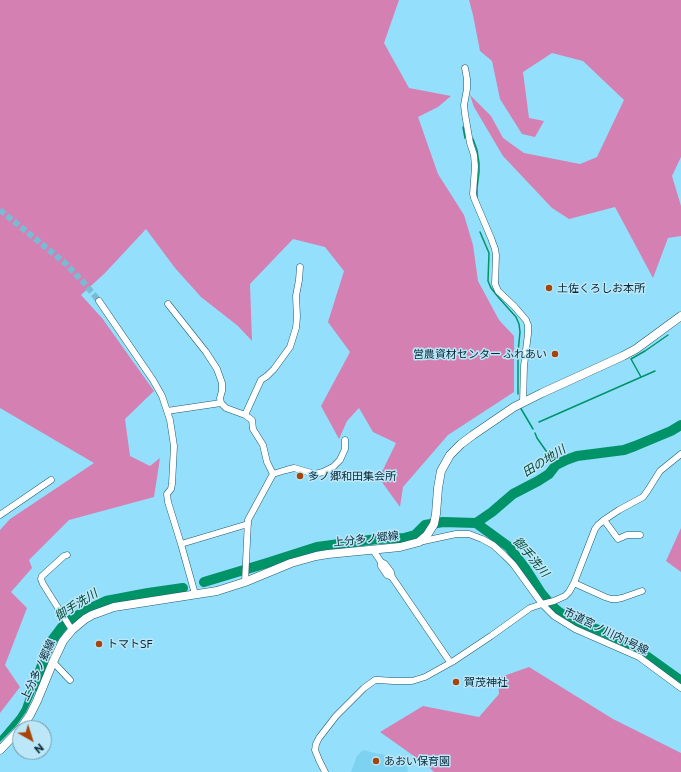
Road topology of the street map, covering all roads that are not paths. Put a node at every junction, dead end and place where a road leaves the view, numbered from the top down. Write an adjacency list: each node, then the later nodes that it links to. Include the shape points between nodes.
1 (465, 68): 7 (street, via 467,89 464,105 474,155 474,198 495,249 495,284 498,291 514,306 528,325)
2 (300, 267): 9 (street, via 296,296 296,328 290,348 268,376 260,380)
3 (99, 301): 8 (street, via 153,380)
4 (168, 304): 6 (street, via 217,369 222,383)
5 (681, 316): 7 (main road, 上分多ノ郷線, via 623,356)
6 (221, 403): 8 (street); 9 (street, via 226,408)
7 (523, 403): 18 (main road, 上分多ノ郷線, via 473,435 450,455 441,471 432,528)
8 (167, 411): 19 (street, via 174,446 172,484 167,496)
9 (245, 415): 12 (street, via 252,420 253,430 263,445)
10 (345, 440): 12 (street, via 345,449 340,460 324,472 315,474 294,468)
11 (681, 454): 15 (street, via 660,471 643,497)
12 (273, 474): 16 (street)
13 (51, 480): 14 (street)
14 (0, 515)
15 (604, 520): 17 (street, via 618,539 627,535); 23 (street, via 595,529)
16 (248, 524): 19 (street); 22 (street)
17 (640, 535)
18 (419, 542): 20 (main road, 上分多ノ郷線); 26 (street, 市道宮ノ川内1号線, via 456,534 469,534 482,539 513,564)
19 (181, 544): 25 (street)
20 (373, 550): 22 (main road, 上分多ノ郷線, via 316,556); 29 (street, via 387,575 392,577)
21 (67, 555): 27 (street, via 41,579)
22 (245, 579): 25 (main road, 上分多ノ郷線, via 217,590)
23 (574, 583): 24 (street, via 611,599); 26 (street, via 565,596)
24 (642, 591)
25 (195, 594): 27 (main road, 上分多ノ郷線, via 114,607 92,615)
26 (543, 603): 29 (street, via 530,608); 31 (street, 市道宮ノ川内1号線, via 554,616 575,629 639,657)
27 (71, 628): 28 (main road, 上分多ノ郷線)
28 (53, 662): 30 (street); 32 (main road, 上分多ノ郷線)
29 (450, 662): 35 (street, via 419,680 375,680 364,688 336,716 316,744 315,750)
30 (70, 680)
31 (681, 688)
32 (26, 720)
33 (12, 737): 34 (main road, 上分多ノ郷線)
34 (0, 750)
35 (323, 771)

